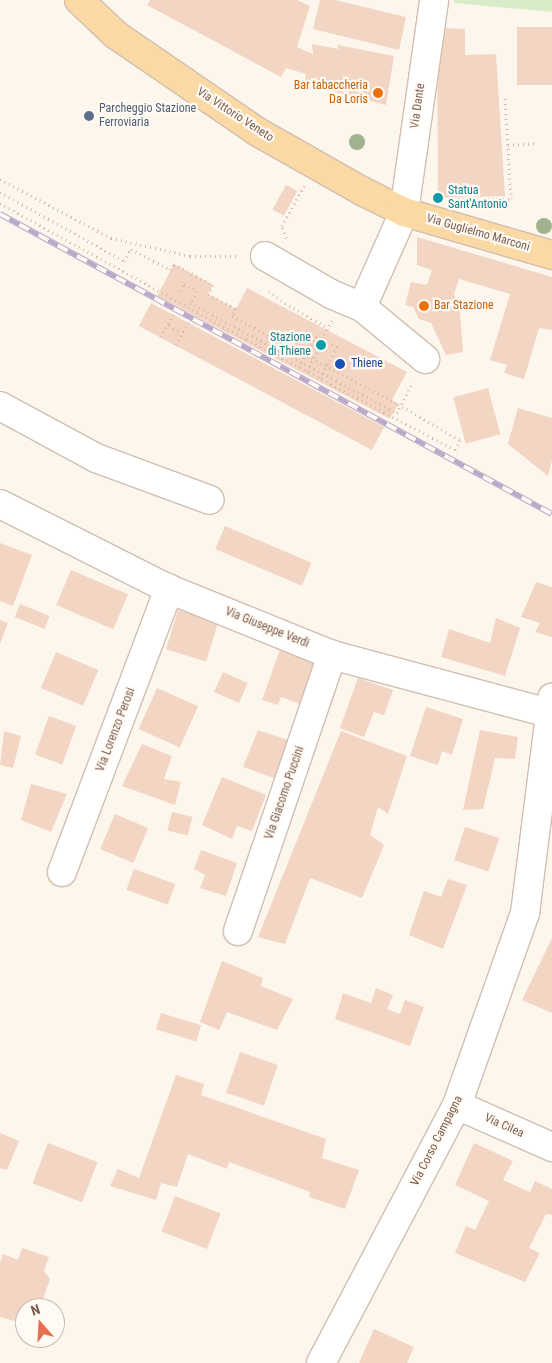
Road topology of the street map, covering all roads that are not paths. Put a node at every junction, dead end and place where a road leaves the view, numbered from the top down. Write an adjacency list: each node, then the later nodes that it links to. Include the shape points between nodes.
1 (79, 0): 3 (main road, Via Vittorio Veneto, via 116,34 256,131)
2 (434, 0): 3 (street, Via Dante)
3 (404, 212): 4 (main road, Via Guglielmo Marconi); 6 (street, Via Dante)
4 (552, 255)
5 (265, 256): 6 (street, via 331,294)
6 (362, 307): 7 (street)
7 (425, 359)
8 (0, 406): 9 (street, via 96,458)
9 (210, 500)
10 (1, 505): 11 (street, Via Giuseppe Verdi)
11 (169, 589): 12 (street, Via Giuseppe Verdi); 15 (street, Via Lorenzo Perosi)
12 (332, 654): 13 (street, Via Giuseppe Verdi); 16 (street, Via Giacomo Puccini)
13 (550, 706): 14 (street, Via Corso Campagna)
14 (544, 851): 17 (street, Via Corso Campagna)
15 (62, 872)
16 (238, 931)
17 (457, 1105): 18 (street, Via Cilea); 19 (street, Via Corso Campagna)
18 (552, 1148)
19 (321, 1363)

